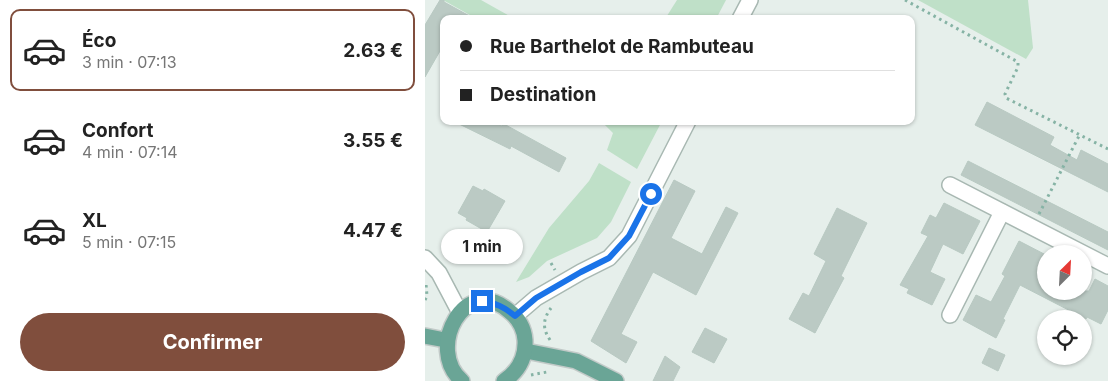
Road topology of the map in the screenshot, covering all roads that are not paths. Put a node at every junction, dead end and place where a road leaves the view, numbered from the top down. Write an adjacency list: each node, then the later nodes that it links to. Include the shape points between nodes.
1 (749, 0): 2 (street)
2 (742, 15)
3 (686, 125): 10 (street, via 629,236 609,258 536,298)
4 (950, 185): 5 (street)
5 (1001, 212): 7 (street); 9 (street)
6 (425, 258): 8 (street, via 439,272)
7 (1108, 266)
8 (458, 309): 10 (main road, via 482,301 506,308); 12 (main road, via 446,322)
9 (950, 314)
10 (515, 316): 13 (main road, via 525,334)
11 (425, 336): 12 (main road)
12 (440, 340): 14 (main road, via 446,366)
13 (526, 351): 15 (main road, via 514,374); 16 (main road, via 576,361)
14 (456, 380)
15 (504, 381)
16 (616, 381)

